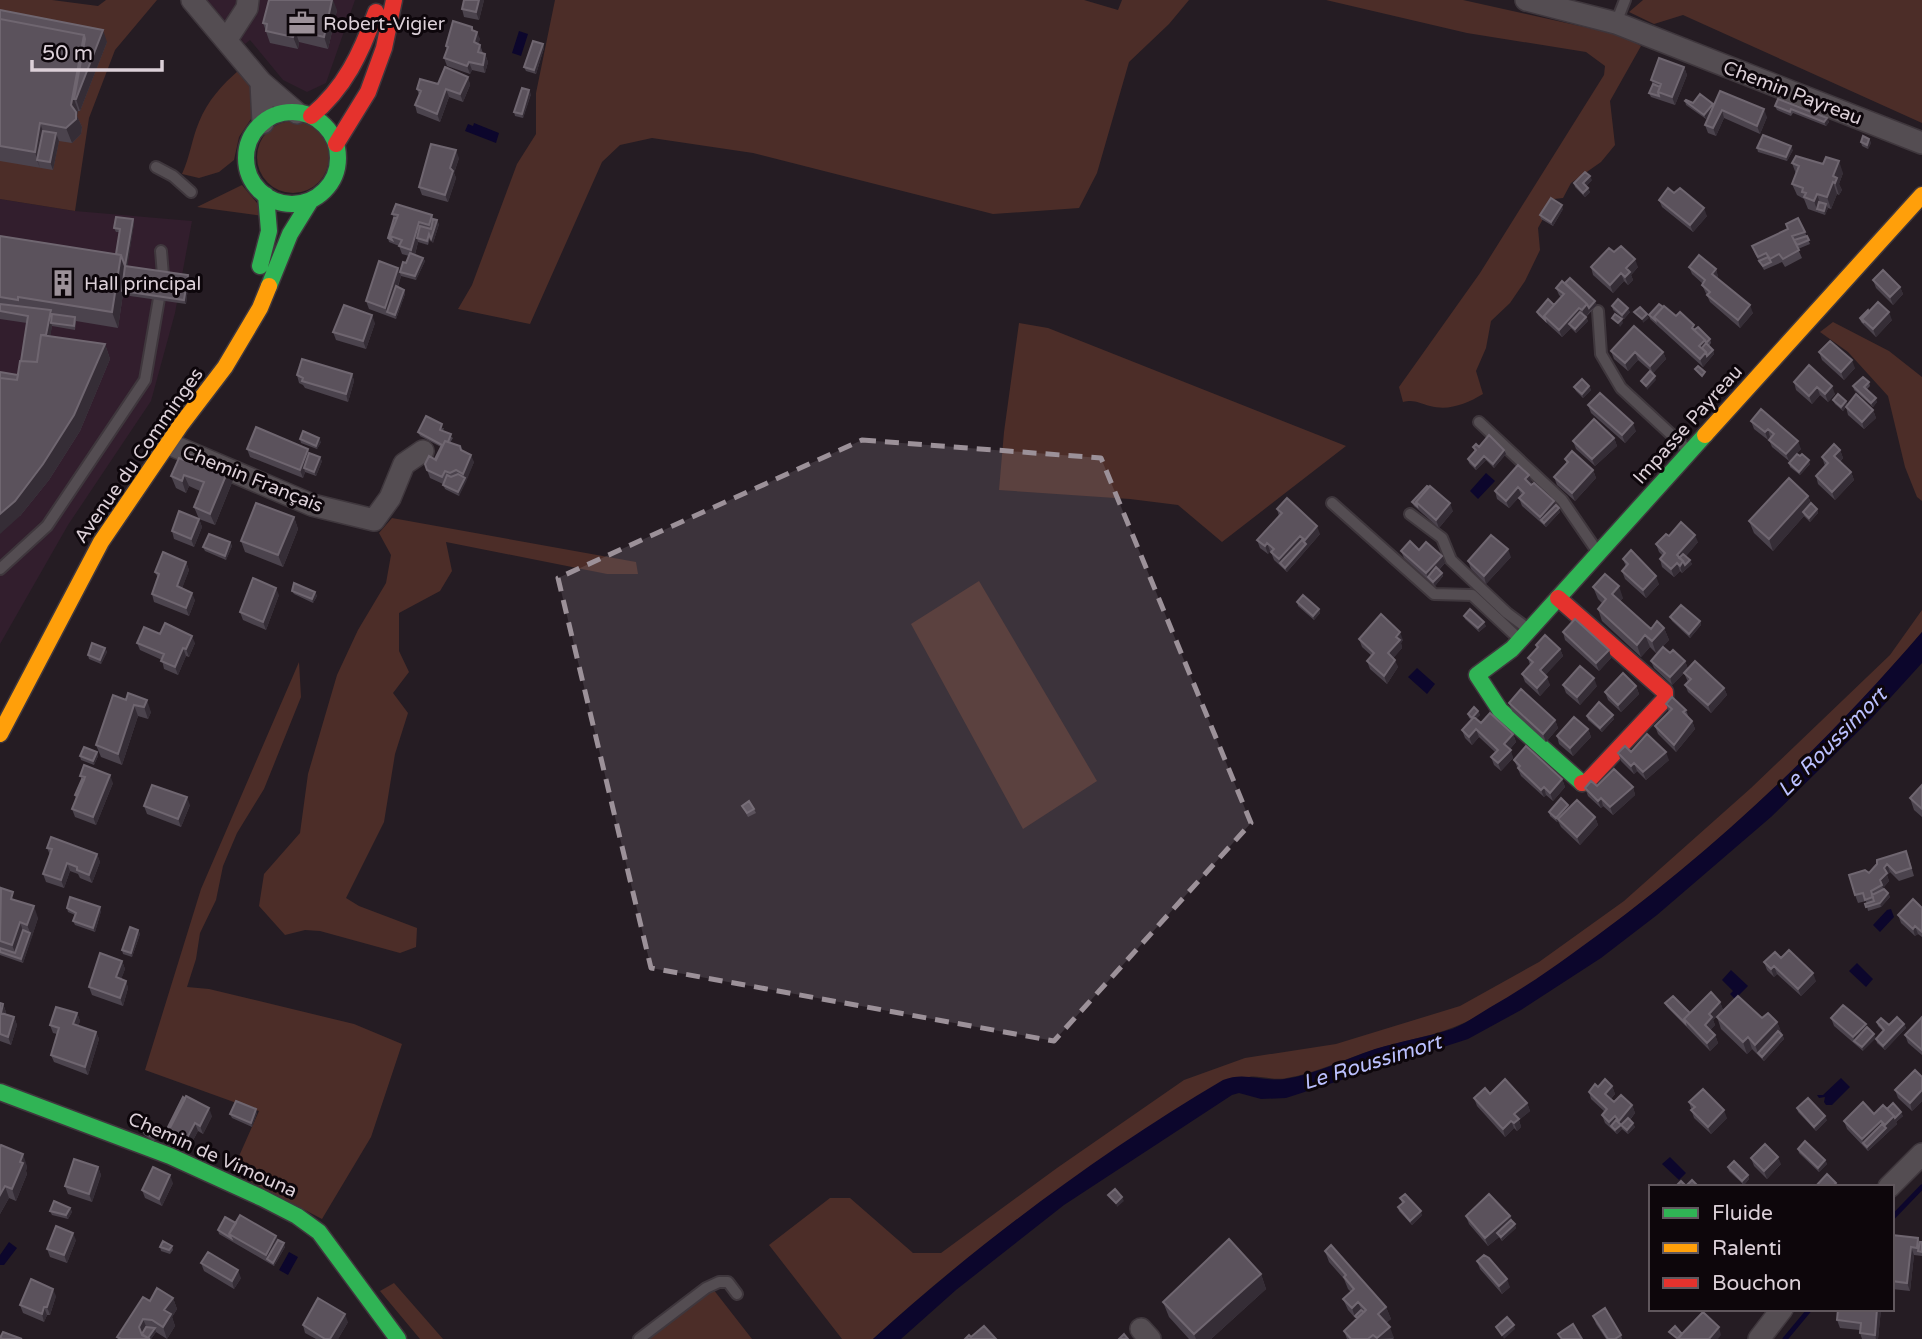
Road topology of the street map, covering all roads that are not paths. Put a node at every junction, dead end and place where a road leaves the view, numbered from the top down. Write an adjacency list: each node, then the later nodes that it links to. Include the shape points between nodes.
1 (192, 0): 8 (street)
2 (248, 0): 8 (street)
3 (380, 0): 10 (main road, via 350,75 332,100)
4 (394, 0): 13 (main road, via 368,92)
5 (1526, 0): 7 (street, Chemin Payreau)
6 (1625, 0): 7 (lane)
7 (1616, 23): 12 (street, Chemin Payreau)
8 (227, 39): 9 (street)
9 (261, 82): 10 (street); 11 (street)
10 (304, 114): 11 (main road, via 282,113); 13 (main road, via 327,128)
11 (262, 123): 16 (main road, via 250,140 247,160 251,178)
12 (1922, 143)
13 (336, 144): 18 (main road, via 338,162 333,179)
14 (156, 167): 15 (lane)
15 (191, 192)
16 (266, 195): 18 (main road, via 288,203); 20 (main road, via 270,236)
17 (1922, 195): 28 (main road, Impasse Payreau)
18 (311, 200): 26 (main road, Avenue du Comminges, via 290,234 260,308 225,367)
19 (161, 251): 33 (lane, via 163,275 145,380 47,526)
20 (251, 286)
21 (240, 310): 23 (main road, Avenue du Comminges)
22 (1598, 311): 28 (lane, via 1601,354 1621,388)
23 (216, 351)
24 (201, 372): 32 (main road, Avenue du Comminges)
25 (1479, 422): 31 (lane, via 1562,500)
26 (169, 444): 27 (street, Chemin Français, via 312,505 374,520 390,498 404,464); 38 (main road, Avenue du Comminges, via 101,542)
27 (423, 451)
28 (1690, 452): 31 (main road, Impasse Payreau)
29 (1332, 503): 35 (lane, via 1434,594 1472,595)
30 (1410, 514): 35 (lane, via 1442,538 1451,561)
31 (1598, 553): 34 (main road, Impasse Payreau)
32 (73, 561)
33 (0, 569)
34 (1558, 598): 35 (main road, Impasse Payreau); 35 (main road, Impasse Payreau, via 1665,692 1665,699 1587,782 1581,783 1500,710 1476,675)
35 (1525, 635)
36 (12, 677): 37 (main road)
37 (0, 702)
38 (0, 734)
39 (0, 1092): 44 (main road, Chemin de Vimouna, via 117,1133 303,1219 319,1232)
40 (1922, 1154): 41 (street)
41 (1891, 1185)
42 (737, 1294): 45 (lane, via 728,1282 719,1282)
43 (1780, 1311): 46 (street)
44 (398, 1339)
45 (639, 1339)
46 (1759, 1339)

